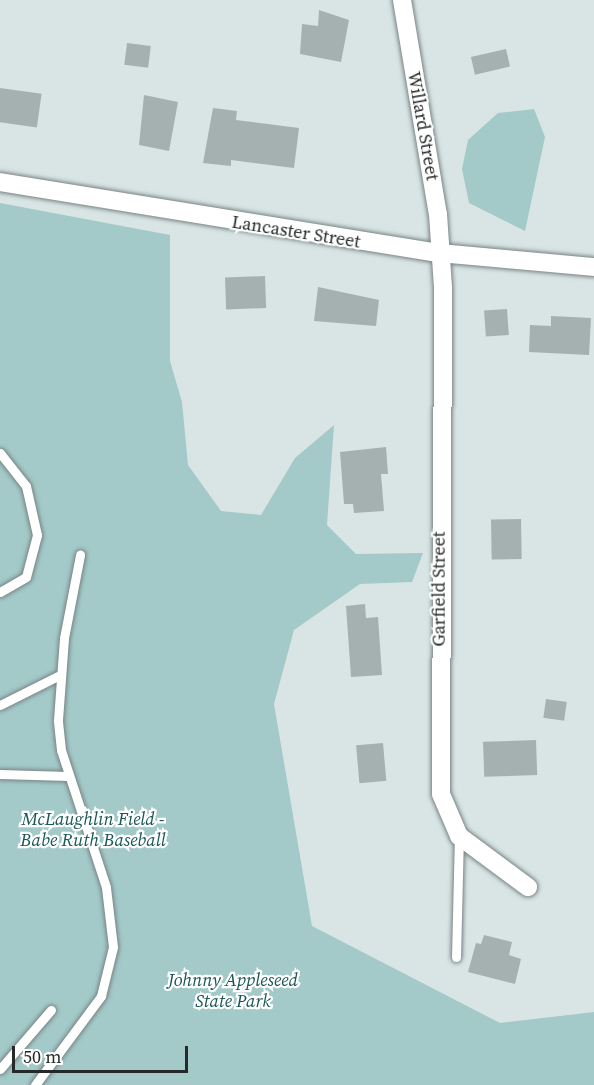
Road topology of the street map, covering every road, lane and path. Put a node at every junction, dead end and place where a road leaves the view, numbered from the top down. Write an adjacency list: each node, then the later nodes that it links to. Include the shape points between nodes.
1 (402, 0): 3 (street, Willard Street)
2 (0, 182): 3 (street, Lancaster Street)
3 (440, 253): 4 (street, Lancaster Street); 12 (street, Garfield Street, via 438,721 441,794)
4 (594, 267)
5 (0, 453): 7 (lane, via 26,486 37,535 26,577)
6 (80, 555): 8 (lane)
7 (0, 592)
8 (60, 675): 9 (lane); 11 (lane, via 58,720)
9 (0, 705)
10 (0, 774): 11 (lane)
11 (69, 776): 17 (lane, via 106,887 113,947 98,1003)
12 (459, 836): 13 (street); 14 (lane)
13 (528, 887)
14 (456, 957)
15 (51, 1010): 16 (lane)
16 (0, 1070)
17 (35, 1085)

